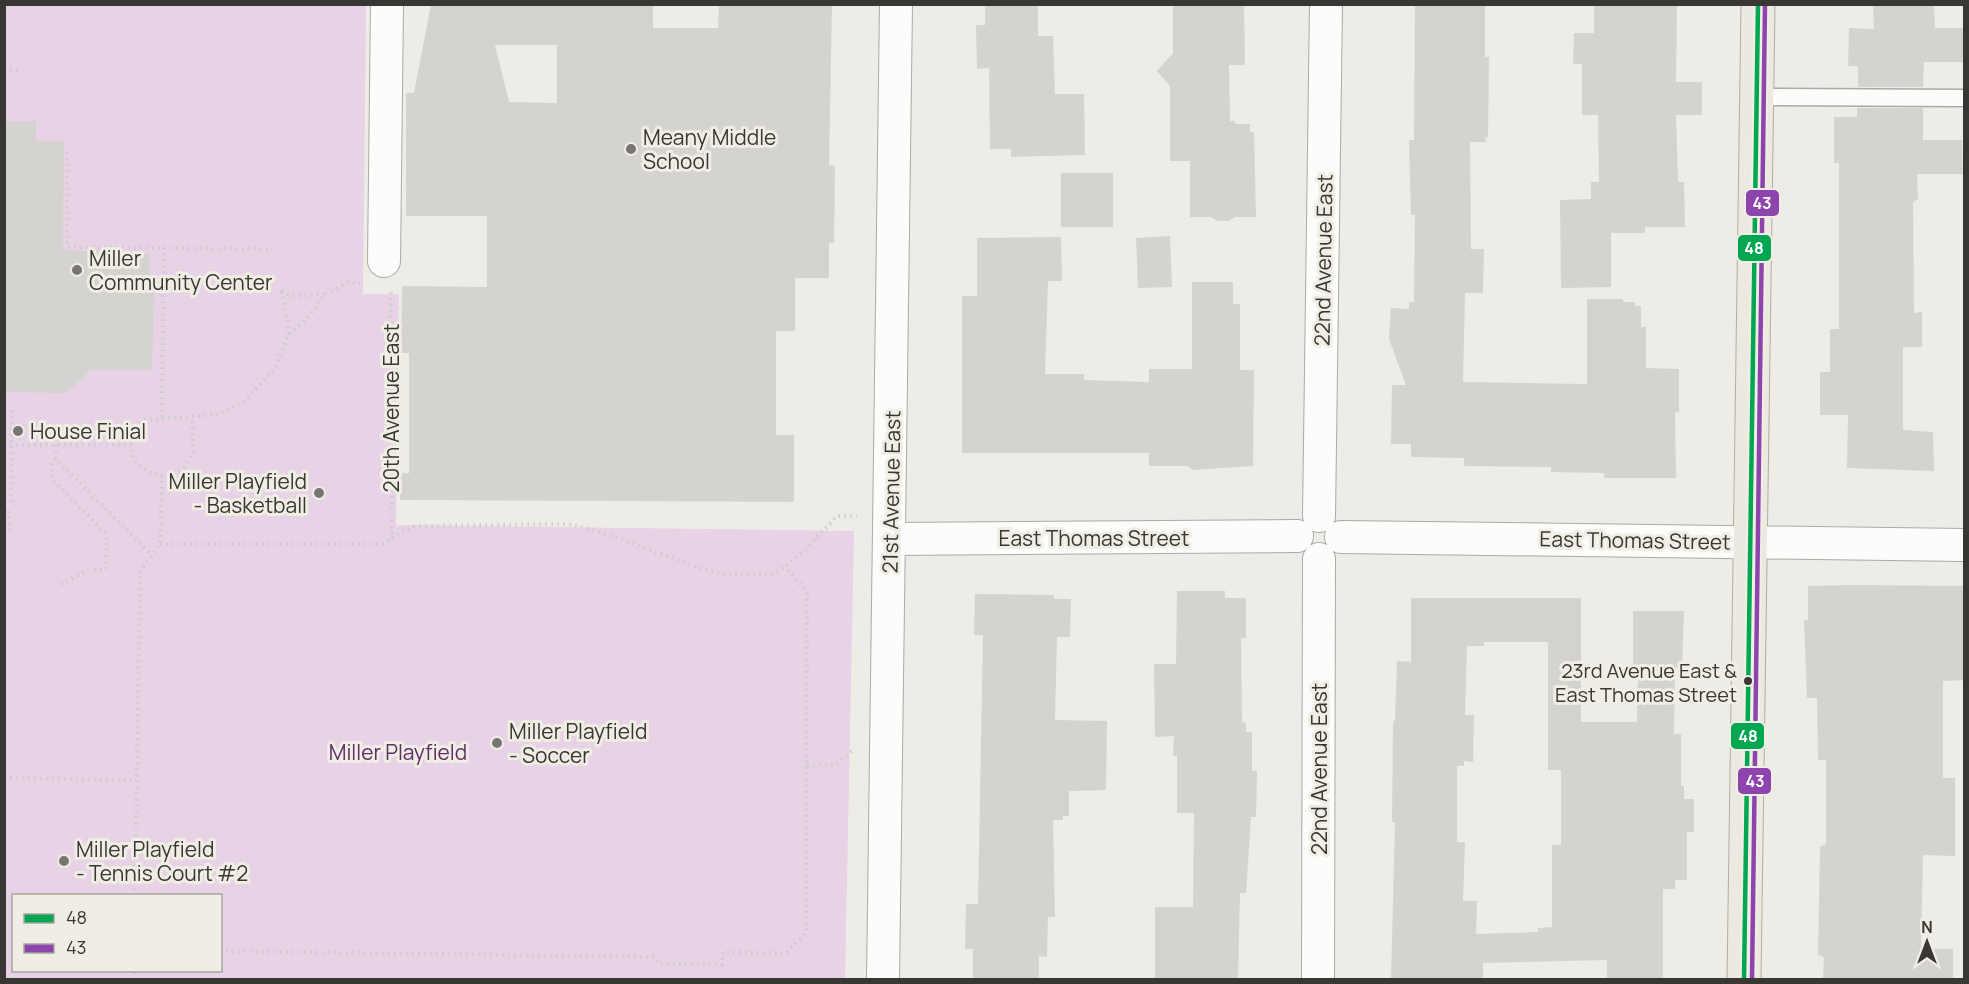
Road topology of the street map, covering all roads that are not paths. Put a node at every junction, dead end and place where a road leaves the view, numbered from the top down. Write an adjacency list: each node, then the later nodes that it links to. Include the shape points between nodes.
1 (387, 4): 7 (street)
2 (896, 4): 9 (street, 21st Avenue East)
3 (1326, 4): 8 (street, 22nd Avenue East)
4 (1758, 4): 5 (main road)
5 (1757, 97): 6 (lane); 10 (main road)
6 (1965, 98)
7 (381, 277)
8 (1319, 530): 9 (street, East Thomas Street); 10 (street, East Thomas Street); 13 (street, 22nd Avenue East, via 1303,553 1319,560)
9 (891, 539): 12 (street, 21st Avenue East)
10 (1750, 541): 11 (street, East Thomas Street); 14 (main road)
11 (1965, 544)
12 (883, 980)
13 (1318, 980)
14 (1744, 980)

